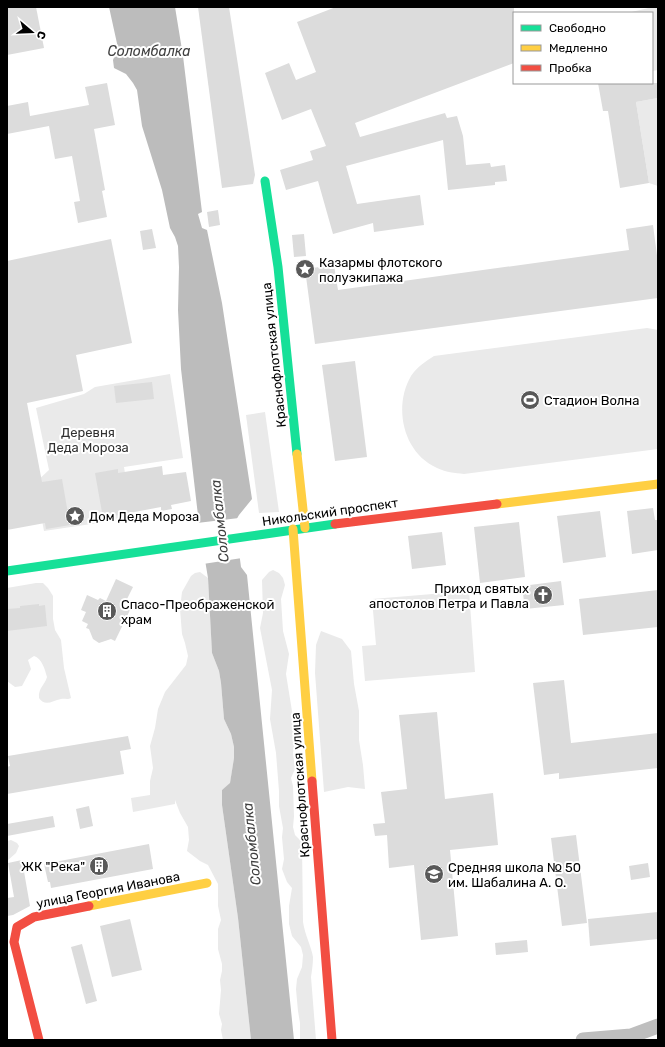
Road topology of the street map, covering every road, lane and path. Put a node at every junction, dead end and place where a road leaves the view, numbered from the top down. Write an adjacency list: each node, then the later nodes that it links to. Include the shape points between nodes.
1 (265, 181): 3 (street, Краснофлотская улица, via 278,266)
2 (658, 484): 3 (street, Никольский проспект)
3 (304, 528): 4 (street, Никольский проспект)
4 (293, 529): 5 (street, Никольский проспект); 9 (street, Краснофлотская улица)
5 (7, 570)
6 (207, 883): 8 (street, улица Георгия Иванова, via 34,918 17,927 14,942)
7 (658, 1026): 10 (street, via 631,1036)
8 (39, 1040)
9 (332, 1040)
10 (583, 1040)

